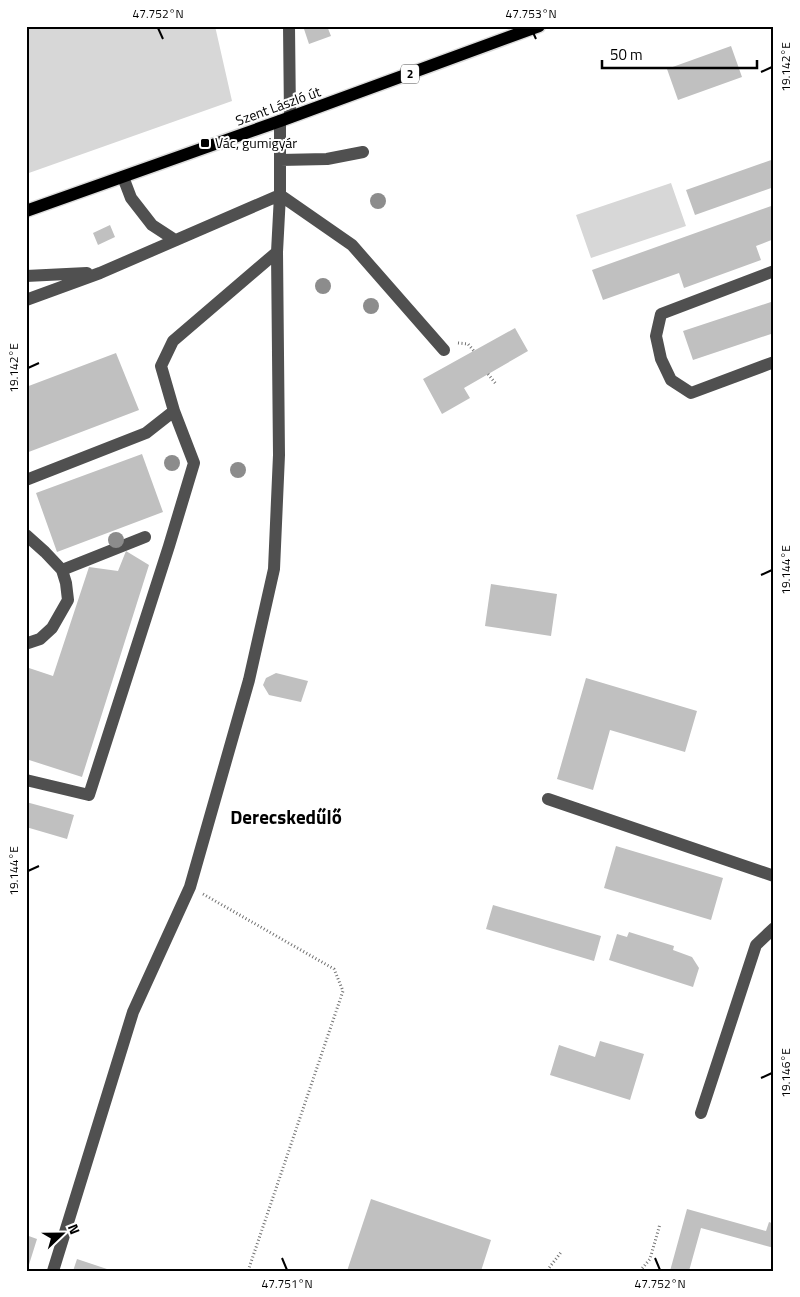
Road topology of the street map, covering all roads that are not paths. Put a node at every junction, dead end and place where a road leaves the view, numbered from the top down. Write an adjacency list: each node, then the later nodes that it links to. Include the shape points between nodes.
1 (290, 26): 3 (lane)
2 (539, 26): 3 (main road, Szent László út / 2)
3 (285, 119): 5 (lane); 6 (main road, Szent László út / 2)
4 (363, 152): 5 (lane, via 327,159)
5 (280, 160): 7 (lane)
6 (123, 177): 8 (main road, Szent László út / 2); 9 (lane, via 131,198 152,225)
7 (280, 195): 9 (lane); 10 (lane); 15 (lane, via 352,245)
8 (26, 211)
9 (174, 240): 12 (lane)
10 (277, 252): 17 (lane, via 172,341 162,366); 28 (lane, via 279,455 274,569 249,680 190,886 133,1012)
11 (774, 271): 16 (lane, via 661,314 656,336 661,359 671,380 691,393)
12 (100, 273): 13 (lane); 14 (lane)
13 (26, 276)
14 (26, 300)
15 (444, 350)
16 (774, 362)
17 (174, 411): 18 (lane, via 146,433); 23 (lane, via 194,463 88,795)
18 (26, 480)
19 (26, 535): 21 (lane)
20 (145, 537): 21 (lane)
21 (62, 570): 22 (lane, via 68,600 52,628 40,639)
22 (26, 643)
23 (26, 780)
24 (548, 799): 25 (lane)
25 (774, 876)
26 (774, 928): 27 (lane, via 756,945)
27 (701, 1113)
28 (53, 1271)

